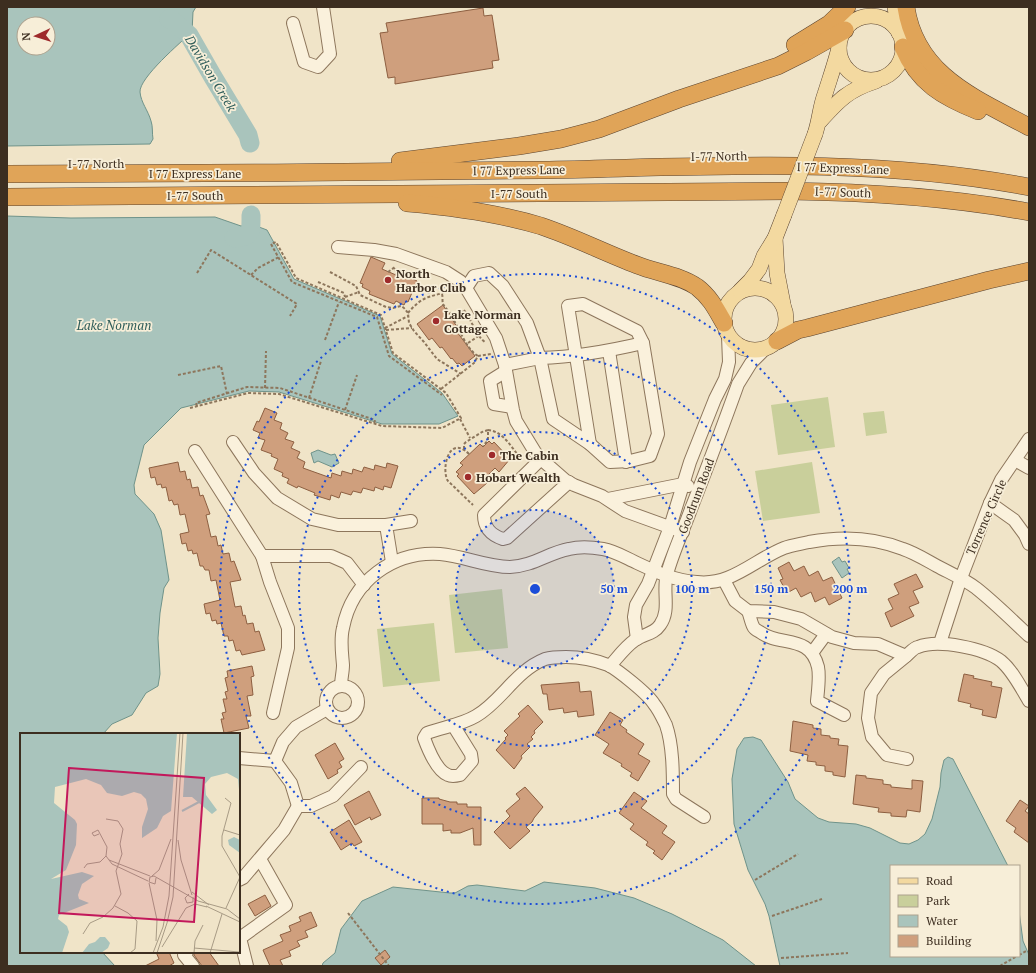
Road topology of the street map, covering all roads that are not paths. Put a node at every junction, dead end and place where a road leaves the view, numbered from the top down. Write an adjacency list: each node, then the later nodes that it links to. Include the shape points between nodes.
1 (323, 7): 5 (street, via 330,54 318,67 304,62)
2 (869, 7): 6 (main road)
3 (895, 7): 7 (main road)
4 (906, 7): 11 (highway, via 914,38 937,70 956,87)
5 (293, 23)
6 (847, 25): 7 (main road, via 862,18 877,17 890,22); 8 (main road, via 841,57 847,69 859,78); 9 (highway, via 806,52 778,66); 9 (highway, via 829,24 801,42); 10 (main road, via 824,95)
7 (901, 40): 8 (main road, via 902,54 897,67); 11 (highway, via 914,70 933,87 973,108)
8 (880, 80): 10 (main road, via 847,94)
9 (679, 99): 12 (highway, via 618,123 574,136)
10 (817, 127): 22 (main road, bridge)
11 (1029, 129)
12 (408, 161): 13 (highway, I-77 North); 15 (highway, I-77 North, via 833,157 902,160 978,168)
13 (7, 164)
14 (7, 174): 17 (highway, I 77 Express Lane, via 773,166 902,170 977,178)
15 (1029, 177)
16 (7, 187): 20 (highway, I 77 Express Lane, via 825,181 937,188)
17 (1029, 187)
18 (293, 194): 19 (highway, I-77 South); 21 (highway, I-77 South, via 817,191 936,198); 28 (highway, via 462,208 542,227 640,266 690,282 708,297)
19 (7, 197)
20 (1029, 201)
21 (1029, 212)
22 (775, 238): 26 (main road, via 755,276); 27 (main road, via 777,280)
23 (338, 247): 25 (street, via 396,254 446,272)
24 (1029, 271): 30 (highway, via 798,330)
25 (466, 288): 33 (street, via 474,276 489,273 504,286 527,322); 34 (street, via 496,338)
26 (738, 293): 27 (main road, via 751,288 765,290 777,297); 28 (main road, via 728,303 724,316)
27 (784, 309): 30 (main road, via 786,323 782,336)
28 (726, 329): 30 (main road, via 733,342 745,349 758,351); 45 (street, Goodrum Road, via 729,362 726,379 715,399)
29 (643, 343): 31 (street); 32 (street, via 637,331 582,304 568,306); 42 (street, via 658,434 650,456)
30 (771, 345): 46 (street, Goodrum Road, via 751,363 742,376)
31 (609, 351): 32 (street); 42 (street)
32 (576, 356): 33 (street); 38 (street)
33 (540, 358): 34 (street); 38 (street, via 553,419)
34 (505, 368): 35 (street); 35 (street, via 490,381 494,404)
35 (512, 408): 40 (street, via 521,430)
36 (1029, 439): 41 (street, Torrence Circle)
37 (233, 442): 50 (street, via 254,472 277,498 312,519 338,525)
38 (590, 444): 42 (street, via 610,462)
39 (195, 451): 54 (street)
40 (541, 460): 44 (street); 44 (street, via 484,515 487,529 495,536 508,538)
41 (1015, 460): 43 (street); 48 (street, Torrence Circle, via 1001,480)
42 (626, 462)
43 (1029, 468)
44 (569, 482): 47 (street)
45 (683, 484): 46 (street); 47 (street); 51 (street, Goodrum Road)
46 (699, 489): 52 (street, Goodrum Road)
47 (608, 499): 51 (street, via 625,511)
48 (990, 503): 53 (street, via 1014,520); 58 (street, Torrence Circle)
49 (411, 521): 50 (street)
50 (386, 525): 55 (street)
51 (670, 527): 52 (street); 56 (street, Goodrum Road)
52 (683, 532): 57 (street, Goodrum Road)
53 (1029, 544)
54 (262, 556): 60 (street, via 331,556 347,563); 72 (street, via 288,628 288,648)
55 (392, 562): 56 (street, via 417,555 441,554 491,566 512,567 535,562 568,549 586,547 614,552); 60 (street)
56 (653, 571): 57 (street); 64 (street, Goodrum Road, via 636,605 634,617)
57 (666, 575): 59 (street, via 698,583); 64 (street, Goodrum Road, via 666,607 663,620 652,633)
58 (960, 578): 59 (street, via 905,550 886,543 852,538 788,547); 63 (street, via 978,589); 65 (street, Torrence Circle)
59 (724, 580): 61 (street, via 735,601)
60 (364, 585): 69 (street, via 354,599 343,626 343,667)
61 (748, 611): 62 (street, via 774,612 801,619); 66 (street, via 753,627 766,637 796,643 807,648)
62 (826, 634): 66 (street); 67 (street, via 854,643 878,644)
63 (1029, 636)
64 (637, 639): 68 (street, Goodrum Road)
65 (940, 643): 67 (street, via 916,647); 70 (street, via 972,649 999,660 1013,675)
66 (812, 654): 73 (street, via 819,673 817,701)
67 (906, 656): 76 (street, via 884,674 871,693 868,718 872,737 887,755)
68 (610, 666): 74 (street, via 573,657 545,659 527,669 502,695 476,716); 80 (street, via 631,681 654,704 666,726 671,751 673,794 676,799)
69 (340, 686): 71 (street, via 328,693); 71 (street, via 350,688 356,696 358,700 355,711 341,718)
70 (1029, 701)
71 (328, 709): 77 (street, via 296,727 283,742)
72 (274, 713)
73 (844, 715)
74 (453, 725)
75 (240, 758): 77 (street)
76 (907, 759)
77 (275, 761): 79 (street, via 291,783)
78 (361, 767): 79 (street, via 333,796 311,806)
79 (298, 806): 81 (street, via 284,830)
80 (704, 817)
81 (260, 859): 82 (street); 85 (street, via 286,904 240,938)
82 (240, 880)
83 (186, 953): 84 (street, via 184,955)
84 (193, 966)
85 (247, 966)

